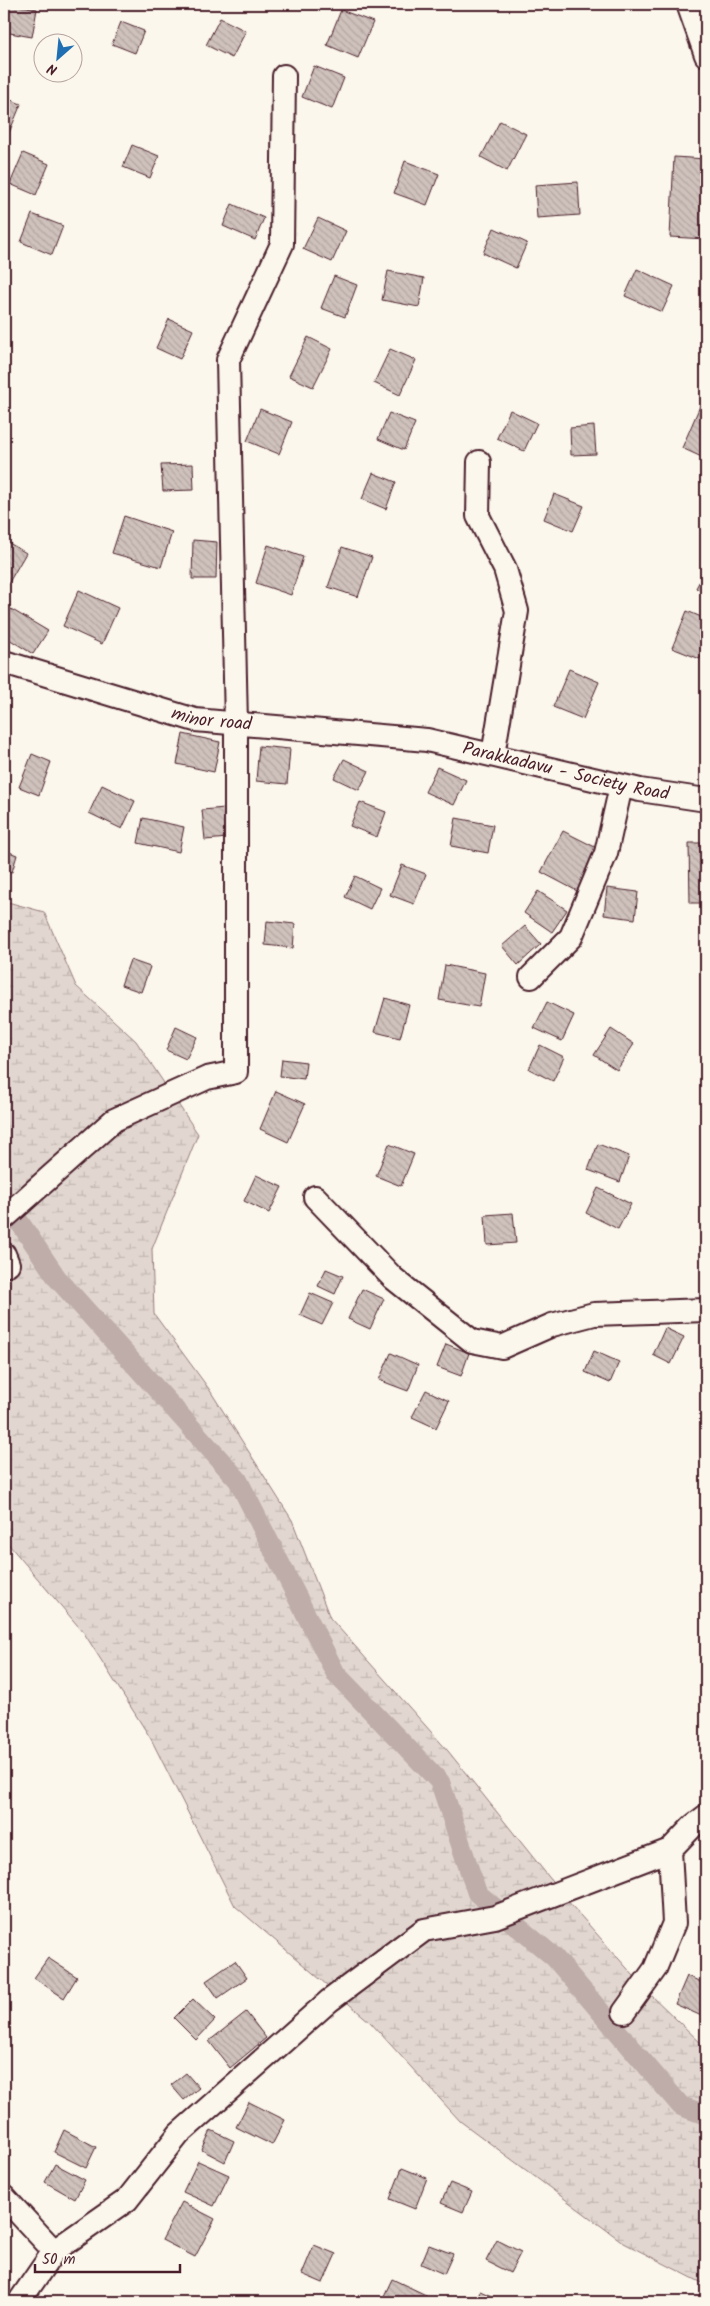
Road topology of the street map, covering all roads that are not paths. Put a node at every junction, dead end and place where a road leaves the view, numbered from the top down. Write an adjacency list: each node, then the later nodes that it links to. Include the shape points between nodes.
1 (688, 4): 2 (street)
2 (706, 55)
3 (284, 76): 6 (street, via 282,244 228,360)
4 (480, 462): 8 (street, via 478,516 504,568 517,611)
5 (4, 662): 6 (street, minor road, via 195,720)
6 (236, 724): 7 (street, minor road); 13 (street, via 236,1072 207,1078 114,1120)
7 (427, 740): 8 (street, Parakkadavu - Society Road)
8 (493, 755): 9 (street, Parakkadavu - Society Road)
9 (621, 786): 10 (street, Parakkadavu - Society Road); 11 (street, via 606,854 571,937)
10 (706, 800)
11 (531, 977)
12 (315, 1197): 16 (street, via 393,1278 472,1341 502,1346 552,1325 594,1314)
13 (10, 1213)
14 (4, 1254): 15 (street, via 8,1264)
15 (4, 1266)
16 (706, 1310)
17 (706, 1816): 18 (street)
18 (670, 1850): 19 (street, via 674,1923 655,1969); 21 (street, via 502,1914 424,1930 360,1976 259,2061 179,2134 127,2200)
19 (624, 2012)
20 (4, 2196): 21 (street)
21 (54, 2250): 22 (street)
22 (19, 2302)

